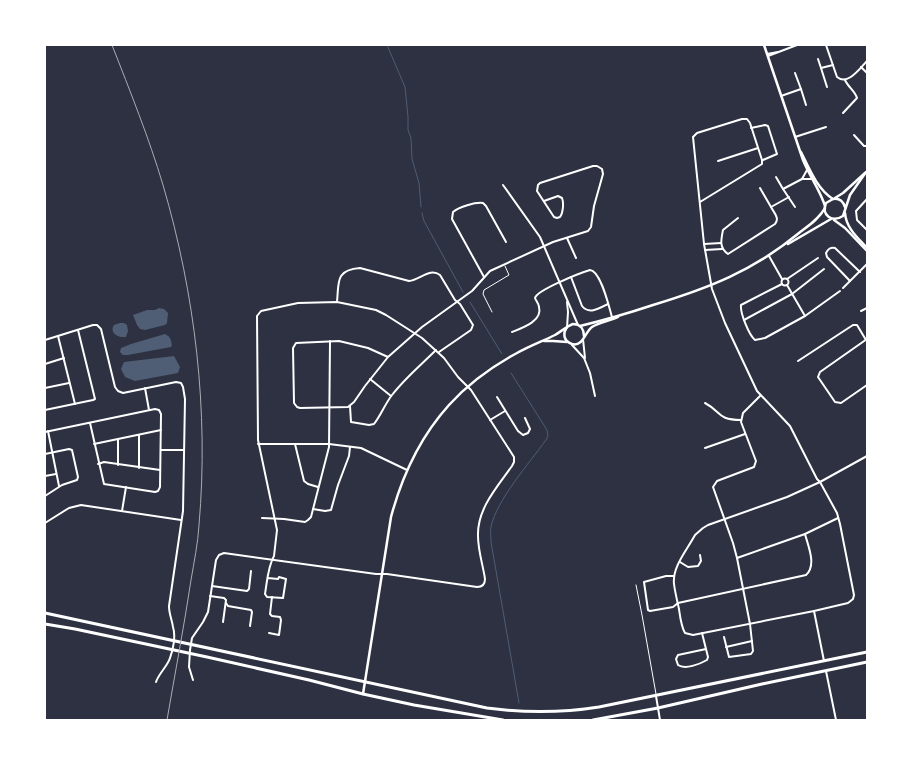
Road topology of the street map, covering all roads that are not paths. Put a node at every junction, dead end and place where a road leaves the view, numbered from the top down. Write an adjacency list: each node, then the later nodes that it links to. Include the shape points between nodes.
1 (764, 45): 5 (street)
2 (797, 45): 5 (street)
3 (830, 45): 4 (street)
4 (827, 46): 8 (street)
5 (768, 55): 16 (street)
6 (818, 59): 10 (street)
7 (867, 61): 9 (street)
8 (833, 65): 10 (street); 13 (street, via 838,77)
9 (861, 67): 12 (street); 13 (street)
10 (821, 68): 14 (street)
11 (795, 73): 15 (street)
12 (867, 73)
13 (845, 80): 18 (street, via 857,98)
14 (827, 87)
15 (801, 89): 16 (street); 17 (street)
16 (781, 96): 22 (street)
17 (806, 105)
18 (842, 113)
19 (826, 127): 22 (street)
20 (752, 128): 25 (street); 26 (street, via 768,126 777,154); 40 (street, via 748,120 742,119 693,136)
21 (854, 135): 24 (street)
22 (795, 137): 23 (street)
23 (798, 145): 28 (street); 37 (street, via 817,182)
24 (867, 146)
25 (758, 148): 26 (street); 27 (street)
26 (762, 160): 40 (street, via 760,166)
27 (718, 161)
28 (807, 170): 31 (street); 32 (street)
29 (866, 172): 37 (street); 44 (street, via 851,192)
30 (776, 177): 35 (street)
31 (802, 179): 32 (street); 35 (street)
32 (811, 179): 43 (street)
33 (503, 185): 53 (street)
34 (760, 188): 41 (street)
35 (783, 189): 36 (street)
36 (789, 197): 41 (street); 42 (street)
37 (834, 199): 43 (street); 44 (street, via 842,201)
38 (867, 199): 48 (street, via 856,211 857,220)
39 (544, 201): 39 (street, via 554,217 561,217 562,198 558,196); 49 (street, via 537,190 540,183 595,166 602,169 590,229)
40 (700, 202): 52 (street)
41 (771, 207): 56 (street, via 778,218 775,224 731,253 728,254)
42 (795, 207)
43 (825, 207): 47 (street, via 826,214); 54 (street, via 814,221)
44 (845, 207): 45 (street)
45 (844, 213): 47 (street, via 839,218); 55 (street, via 849,227)
46 (738, 218): 51 (street, via 723,230)
47 (832, 219): 54 (street); 58 (street)
48 (867, 230)
49 (567, 238): 53 (street); 60 (street)
50 (506, 242): 67 (street, via 482,203 452,212 452,219)
51 (721, 243): 52 (street); 56 (street)
52 (704, 244): 57 (street)
53 (545, 246): 62 (street); 71 (street)
54 (784, 246): 59 (street)
55 (867, 248)
56 (722, 249): 57 (street)
57 (705, 250): 74 (street)
58 (867, 251)
59 (769, 256): 68 (street); 74 (street)
60 (576, 258)
61 (818, 258): 69 (street)
62 (504, 264): 67 (street); 84 (lane, via 509,274 484,290 483,294)
63 (867, 264): 65 (street)
64 (824, 269): 77 (street)
65 (860, 272): 70 (street); 70 (street, via 835,248 829,249 827,257)
66 (571, 276): 71 (street); 81 (street, via 594,271); 81 (street, via 584,309 592,310)
67 (484, 277): 80 (street, via 472,291)
68 (782, 279): 69 (street); 72 (street)
69 (787, 279): 73 (street)
70 (850, 281): 75 (street)
71 (560, 282): 78 (street); 92 (street, via 535,296 540,308 534,322)
72 (782, 284): 73 (street); 88 (street, via 741,304)
73 (787, 285): 77 (street)
74 (711, 286): 85 (street); 116 (street, via 725,323)
75 (843, 288)
76 (840, 291): 86 (street)
77 (792, 294): 86 (street); 88 (street)
78 (566, 297): 89 (street); 90 (street)
79 (337, 302): 80 (street, via 339,277 345,272 360,268 409,281 432,272 437,273); 93 (street, via 380,311); 135 (street, via 298,303 263,310 257,314)
80 (457, 302): 93 (street); 102 (street, via 473,324 473,328)
81 (608, 304): 87 (street)
82 (867, 308): 83 (street)
83 (861, 311)
84 (492, 312)
85 (620, 316): 87 (street); 95 (street, via 592,327)
86 (805, 316): 88 (street, via 765,338 755,340 751,337)
87 (612, 317): 89 (street)
88 (744, 320)
89 (578, 325): 90 (street); 95 (street, via 583,330)
90 (566, 328): 99 (street, via 564,336); 100 (street)
91 (78, 330): 94 (street); 112 (street, via 95,325 100,327 118,391 123,393); 119 (street, via 95,397 93,400)
92 (512, 332)
93 (415, 333): 101 (street); 103 (street)
94 (58, 336): 96 (street); 104 (street)
95 (584, 338): 99 (street, via 578,344); 107 (street)
96 (45, 340)
97 (867, 340): 105 (street, via 857,325 853,325); 110 (street, via 820,372 818,377 838,403)
98 (330, 341): 103 (street, via 368,348); 121 (street); 121 (street, via 294,344 293,402 300,408)
99 (569, 343): 100 (street, via 546,341); 107 (street, via 584,358)
100 (529, 347): 113 (street, via 503,361)
101 (436, 350): 102 (street); 114 (street)
102 (439, 352): 113 (street)
103 (388, 357): 108 (street)
104 (64, 358): 106 (street); 109 (street)
105 (798, 361)
106 (45, 364)
107 (587, 367): 115 (street)
108 (370, 379): 114 (street); 120 (street)
109 (70, 382): 111 (street); 119 (street)
110 (867, 385)
111 (45, 388)
112 (145, 388): 123 (street); 141 (street, via 176,382 183,386)
113 (468, 388): 126 (street); 149 (street, via 437,420)
114 (391, 396): 120 (street, via 379,418 371,425 352,422)
115 (595, 396)
116 (760, 396): 127 (street, via 743,413); 152 (street, via 790,426)
117 (496, 397): 124 (street)
118 (704, 403): 127 (street, via 727,420)
119 (75, 404): 122 (street)
120 (350, 406): 121 (street)
121 (330, 407): 137 (street)
122 (45, 410)
123 (149, 410): 128 (street); 129 (street, via 160,410)
124 (505, 411): 125 (street, via 523,435 528,433 530,428); 126 (street)
125 (525, 418)
126 (490, 420): 171 (street, via 514,460 486,504 480,519 478,540 485,579 482,586)
127 (741, 420): 132 (street)
128 (90, 422): 130 (street); 134 (street)
129 (161, 430): 131 (street); 140 (street)
130 (46, 431): 142 (street)
131 (139, 434): 133 (street); 147 (street)
132 (745, 434): 139 (street); 163 (street, via 756,461 755,466 716,481 713,486)
133 (118, 439): 134 (street); 146 (street)
134 (94, 444): 145 (street)
135 (258, 444): 136 (street); 161 (street)
136 (295, 444): 137 (street); 154 (street, via 304,481)
137 (329, 444): 138 (street); 154 (street)
138 (350, 447): 149 (street, via 361,448); 157 (street, via 331,510)
139 (705, 448)
140 (161, 450): 141 (street); 148 (street)
141 (184, 450): 162 (street)
142 (52, 453): 143 (street); 150 (street); 153 (street, via 69,449 74,453 78,479)
143 (45, 454)
144 (867, 456): 152 (street)
145 (98, 464): 146 (street); 155 (street, via 105,484)
146 (118, 464): 147 (street)
147 (139, 468): 148 (street)
148 (160, 470): 155 (street, via 158,491)
149 (407, 470): 171 (street, via 391,517)
150 (56, 474): 151 (street); 153 (street)
151 (45, 476)
152 (820, 482): 160 (street); 163 (street)
153 (59, 486): 156 (street)
154 (318, 487): 157 (street)
155 (126, 488): 158 (street)
156 (45, 496)
157 (313, 509): 161 (street, via 307,521)
158 (122, 511): 162 (street); 164 (street, via 78,505 66,509)
159 (262, 518): 161 (street)
160 (838, 518): 165 (street); 181 (street, via 854,598 846,603)
161 (275, 519): 167 (street, via 277,535)
162 (181, 520): 198 (street, via 168,606 174,634 170,658)
163 (724, 520): 168 (street); 169 (street, via 698,532)
164 (45, 523)
165 (805, 534): 168 (street); 176 (street, via 812,563 808,574)
166 (700, 555): 169 (street, via 701,561 698,566 688,567)
167 (272, 558): 171 (street); 173 (street); 175 (street, via 227,552 222,554 216,560)
168 (737, 558): 176 (street)
169 (680, 562): 172 (street)
170 (251, 571): 175 (street, via 247,591)
171 (382, 574): 199 (street)
172 (674, 576): 180 (street); 180 (street, via 643,583 648,610 673,607)
173 (268, 578): 178 (street, via 265,595); 178 (street, via 278,580 279,577 287,580 284,598)
174 (636, 585): 201 (lane)
175 (212, 586): 177 (street)
176 (743, 589): 180 (street); 185 (street)
177 (210, 596): 179 (street, via 224,598); 197 (street, via 206,616 192,638 188,662)
178 (272, 597): 187 (street, via 270,614 280,617 281,620 279,634)
179 (226, 603): 183 (street); 186 (street, via 228,606 251,610)
180 (678, 603): 188 (street, via 684,632 690,635)
181 (814, 611): 185 (street); 194 (street)
182 (45, 614): 199 (main road)
183 (223, 622)
184 (45, 624): 200 (main road, via 207,657)
185 (750, 624): 188 (street); 190 (street)
186 (250, 626)
187 (269, 633)
188 (702, 633): 192 (street)
189 (724, 637): 191 (street)
190 (752, 641): 191 (street); 191 (street, via 754,649 751,654 730,657)
191 (726, 647)
192 (706, 649): 192 (street, via 706,661 683,667 676,662 678,655)
193 (867, 652): 194 (main road)
194 (824, 661): 201 (main road)
195 (867, 662): 196 (main road)
196 (826, 671): 202 (main road); 206 (street)
197 (193, 680)
198 (156, 682)
199 (365, 682): 200 (street); 201 (main road, via 487,708 526,712 575,710)
200 (363, 694): 203 (main road)
201 (656, 695): 202 (street)
202 (658, 708): 204 (main road); 205 (street)
203 (503, 720)
204 (593, 720)
205 (660, 720)
206 (836, 720)

